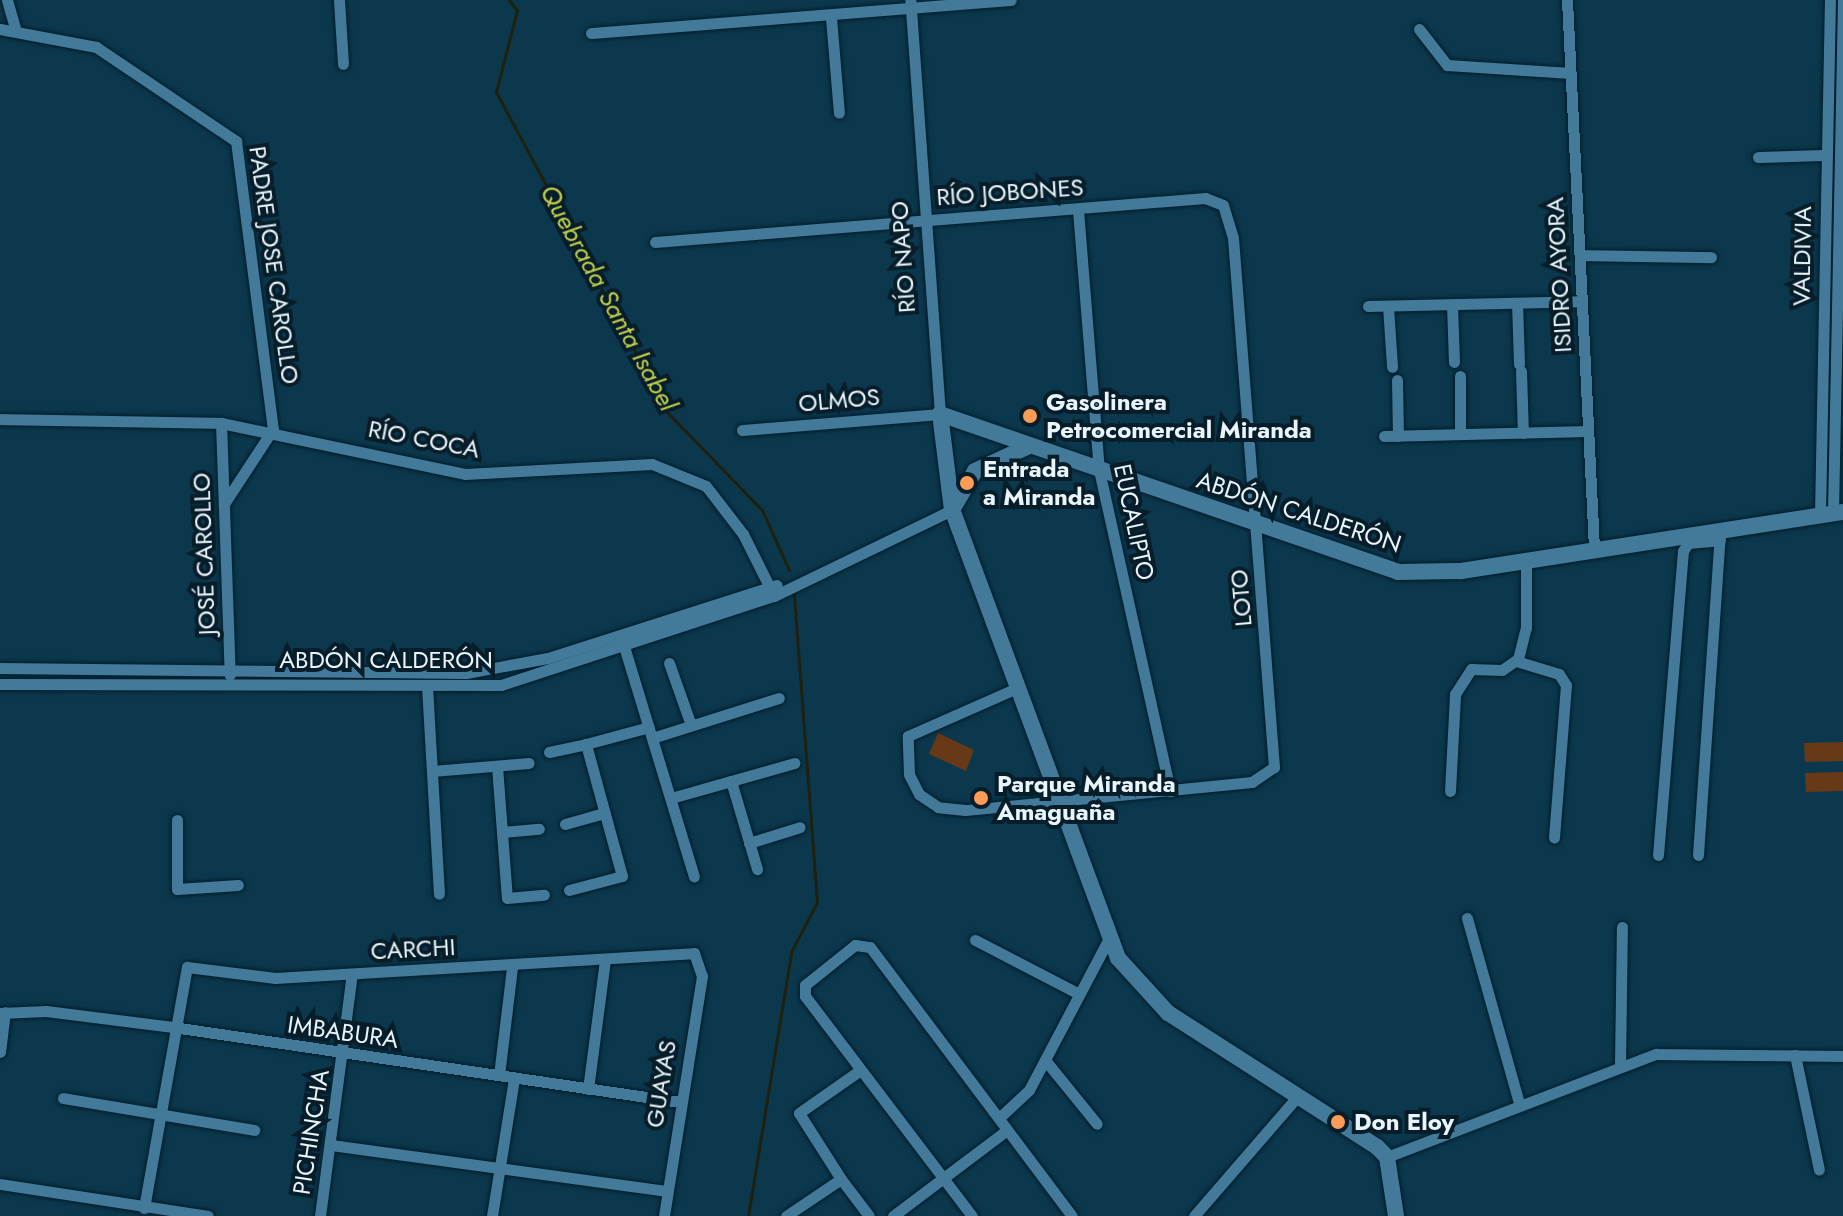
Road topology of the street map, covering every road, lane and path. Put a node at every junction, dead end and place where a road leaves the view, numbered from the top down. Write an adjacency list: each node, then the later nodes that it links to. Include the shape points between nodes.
1 (7, 0): 10 (street)
2 (339, 0): 14 (street)
3 (910, 0): 8 (street, RÍO NAPO)
4 (1011, 0): 8 (street)
5 (1567, 0): 15 (street, ISIDRO AYORA)
6 (1830, 0): 17 (street, VALDIVIA)
7 (1843, 0): 22 (street, VALDIVIA)
8 (911, 13): 9 (street); 23 (street, RÍO NAPO)
9 (831, 18): 13 (street); 16 (street)
10 (15, 28): 11 (street, PADRE JOSE CAROLLO); 39 (street, PADRE JOSE CAROLLO, via 96,47 236,141)
11 (0, 29)
12 (1419, 29): 15 (street, via 1435,58 1447,65)
13 (591, 33)
14 (343, 64)
15 (1571, 73): 25 (street, ISIDRO AYORA)
16 (839, 113)
17 (1825, 155): 18 (street); 21 (street, VALDIVIA)
18 (1758, 157)
19 (1223, 205): 20 (street, RÍO JOBONES, via 1205,198); 51 (street, LOTO, via 1233,238)
20 (1078, 210): 23 (street, RÍO JOBONES); 47 (street, EUCALIPTO)
21 (1824, 216): 22 (street); 50 (street, VALDIVIA)
22 (1837, 216): 50 (street, VALDIVIA)
23 (924, 219): 24 (street, RÍO JOBONES); 36 (street, RÍO NAPO)
24 (655, 242)
25 (1581, 255): 26 (street); 27 (street, ISIDRO AYORA)
26 (1711, 257)
27 (1582, 301): 28 (street); 41 (street, ISIDRO AYORA)
28 (1517, 303): 29 (street); 42 (street)
29 (1452, 305): 31 (street); 32 (street)
30 (1368, 306): 31 (street)
31 (1388, 306): 33 (street)
32 (1454, 362)
33 (1392, 367)
34 (1460, 376): 43 (street)
35 (1397, 380): 45 (street)
36 (940, 414): 40 (street, OLMOS); 46 (street, ABDÓN CALDERÓN); 49 (street, RÍO NAPO)
37 (0, 419): 38 (street, RÍO COCA)
38 (221, 423): 39 (street, RÍO COCA); 48 (street, JOSÉ CAROLLO)
39 (273, 429): 48 (street); 57 (street, RÍO COCA, via 465,474 652,464 706,486)
40 (742, 430)
41 (1588, 431): 42 (street); 55 (street, ISIDRO AYORA)
42 (1523, 433): 43 (street)
43 (1460, 434): 45 (street)
44 (1384, 436): 45 (street)
45 (1398, 436)
46 (1029, 446): 47 (street, ABDÓN CALDERÓN); 49 (street, via 975,471)
47 (1099, 470): 51 (street, ABDÓN CALDERÓN); 77 (street, EUCALIPTO)
48 (224, 504): 62 (street, JOSÉ CAROLLO)
49 (952, 510): 57 (street, ABDÓN CALDERÓN); 66 (street, RÍO NAPO)
50 (1832, 513): 53 (street, ABDÓN CALDERÓN)
51 (1257, 525): 56 (street, ABDÓN CALDERÓN, via 1398,572 1455,572); 77 (street, LOTO, via 1274,767 1252,782)
52 (1671, 534): 53 (street, ABDÓN CALDERÓN); 54 (street); 55 (street, ABDÓN CALDERÓN)
53 (1720, 534): 54 (street); 90 (street)
54 (1684, 547): 89 (street)
55 (1594, 548): 56 (street, ABDÓN CALDERÓN)
56 (1526, 560): 59 (street, via 1526,628)
57 (773, 591): 58 (street, ABDÓN CALDERÓN)
58 (622, 641): 62 (street, ABDÓN CALDERÓN, via 466,673); 65 (street, ABDÓN CALDERÓN, via 501,685); 69 (street)
59 (1516, 661): 78 (street, via 1464,675 1455,694); 87 (street, via 1559,674 1566,685)
60 (669, 663): 68 (street)
61 (0, 668): 62 (street, ABDÓN CALDERÓN)
62 (230, 670): 63 (street, JOSÉ CAROLLO)
63 (230, 683): 64 (street, ABDÓN CALDERÓN); 65 (street, ABDÓN CALDERÓN)
64 (0, 684)
65 (427, 686): 75 (street)
66 (1017, 688): 80 (street, RÍO NAPO); 80 (street, LOTO, via 920,726 908,736 909,774 938,807)
67 (779, 698): 68 (street)
68 (691, 725): 69 (street)
69 (651, 732): 70 (street); 79 (street)
70 (586, 744): 71 (street); 81 (street)
71 (549, 752)
72 (529, 763): 74 (street)
73 (794, 763): 76 (street)
74 (497, 766): 75 (street); 86 (street)
75 (432, 771): 95 (street)
76 (731, 781): 79 (street); 88 (street)
77 (1170, 791): 80 (street, LOTO)
78 (1450, 791)
79 (671, 798): 92 (street)
80 (1057, 802): 99 (street, RÍO NAPO)
81 (604, 813): 83 (street); 94 (street, via 622,876)
82 (177, 820): 93 (street, via 177,889)
83 (565, 824)
84 (800, 827): 88 (street)
85 (539, 829): 86 (street)
86 (502, 832): 96 (street, via 507,898)
87 (1554, 838)
88 (749, 843): 91 (street)
89 (1658, 855)
90 (1698, 855)
91 (757, 869)
92 (694, 876)
93 (238, 885)
94 (569, 890)
95 (439, 894)
96 (544, 895)
97 (1467, 918): 121 (street)
98 (1622, 927): 113 (street)
99 (1109, 938): 105 (street); 118 (street, RÍO NAPO, via 1135,982 1168,1013)
100 (975, 940): 105 (street)
101 (605, 959): 102 (street, CARCHI, via 683,953); 103 (street, CARCHI); 117 (street)
102 (701, 960): 120 (street, GUAYAS)
103 (512, 967): 104 (street, CARCHI); 115 (street)
104 (352, 974): 107 (street, CARCHI, via 275,978 187,967); 109 (street, PICHINCHA)
105 (1079, 994): 112 (street)
106 (2, 1012): 107 (street, IMBABURA); 108 (street)
107 (173, 1027): 109 (street, IMBABURA); 122 (street)
108 (0, 1052)
109 (346, 1055): 115 (street, IMBABURA); 127 (street, PICHINCHA)
110 (1795, 1055): 111 (street); 113 (street, via 1656,1054); 130 (street)
111 (1843, 1056)
112 (1045, 1060): 123 (street, via 1029,1090); 124 (street)
113 (1620, 1065): 121 (street)
114 (859, 1071): 123 (street, via 804,990 862,944); 131 (street, via 799,1113); 132 (street)
115 (499, 1075): 116 (street, IMBABURA)
116 (514, 1079): 117 (street, IMBABURA); 129 (street)
117 (588, 1089): 120 (street, IMBABURA)
118 (1298, 1096): 128 (street, RÍO NAPO); 145 (street)
119 (63, 1098): 122 (street)
120 (680, 1102): 134 (street, GUAYAS)
121 (1519, 1103): 128 (street)
122 (159, 1114): 125 (street); 135 (street)
123 (999, 1118): 126 (street)
124 (1097, 1124)
125 (254, 1130)
126 (1007, 1130): 132 (street); 144 (street)
127 (331, 1145): 129 (street); 137 (street, PICHINCHA)
128 (1387, 1157): 146 (street)
129 (499, 1168): 134 (street); 138 (street)
130 (1819, 1170)
131 (841, 1179): 140 (street); 141 (street)
132 (942, 1179): 142 (street); 143 (street)
133 (0, 1184): 135 (street)
134 (666, 1191): 139 (street, GUAYAS)
135 (144, 1208): 136 (street)
136 (208, 1216)
137 (320, 1216)
138 (492, 1216)
139 (664, 1216)
140 (786, 1216)
141 (869, 1216)
142 (893, 1216)
143 (972, 1216)
144 (1072, 1216)
145 (1194, 1216)
146 (1396, 1216)

